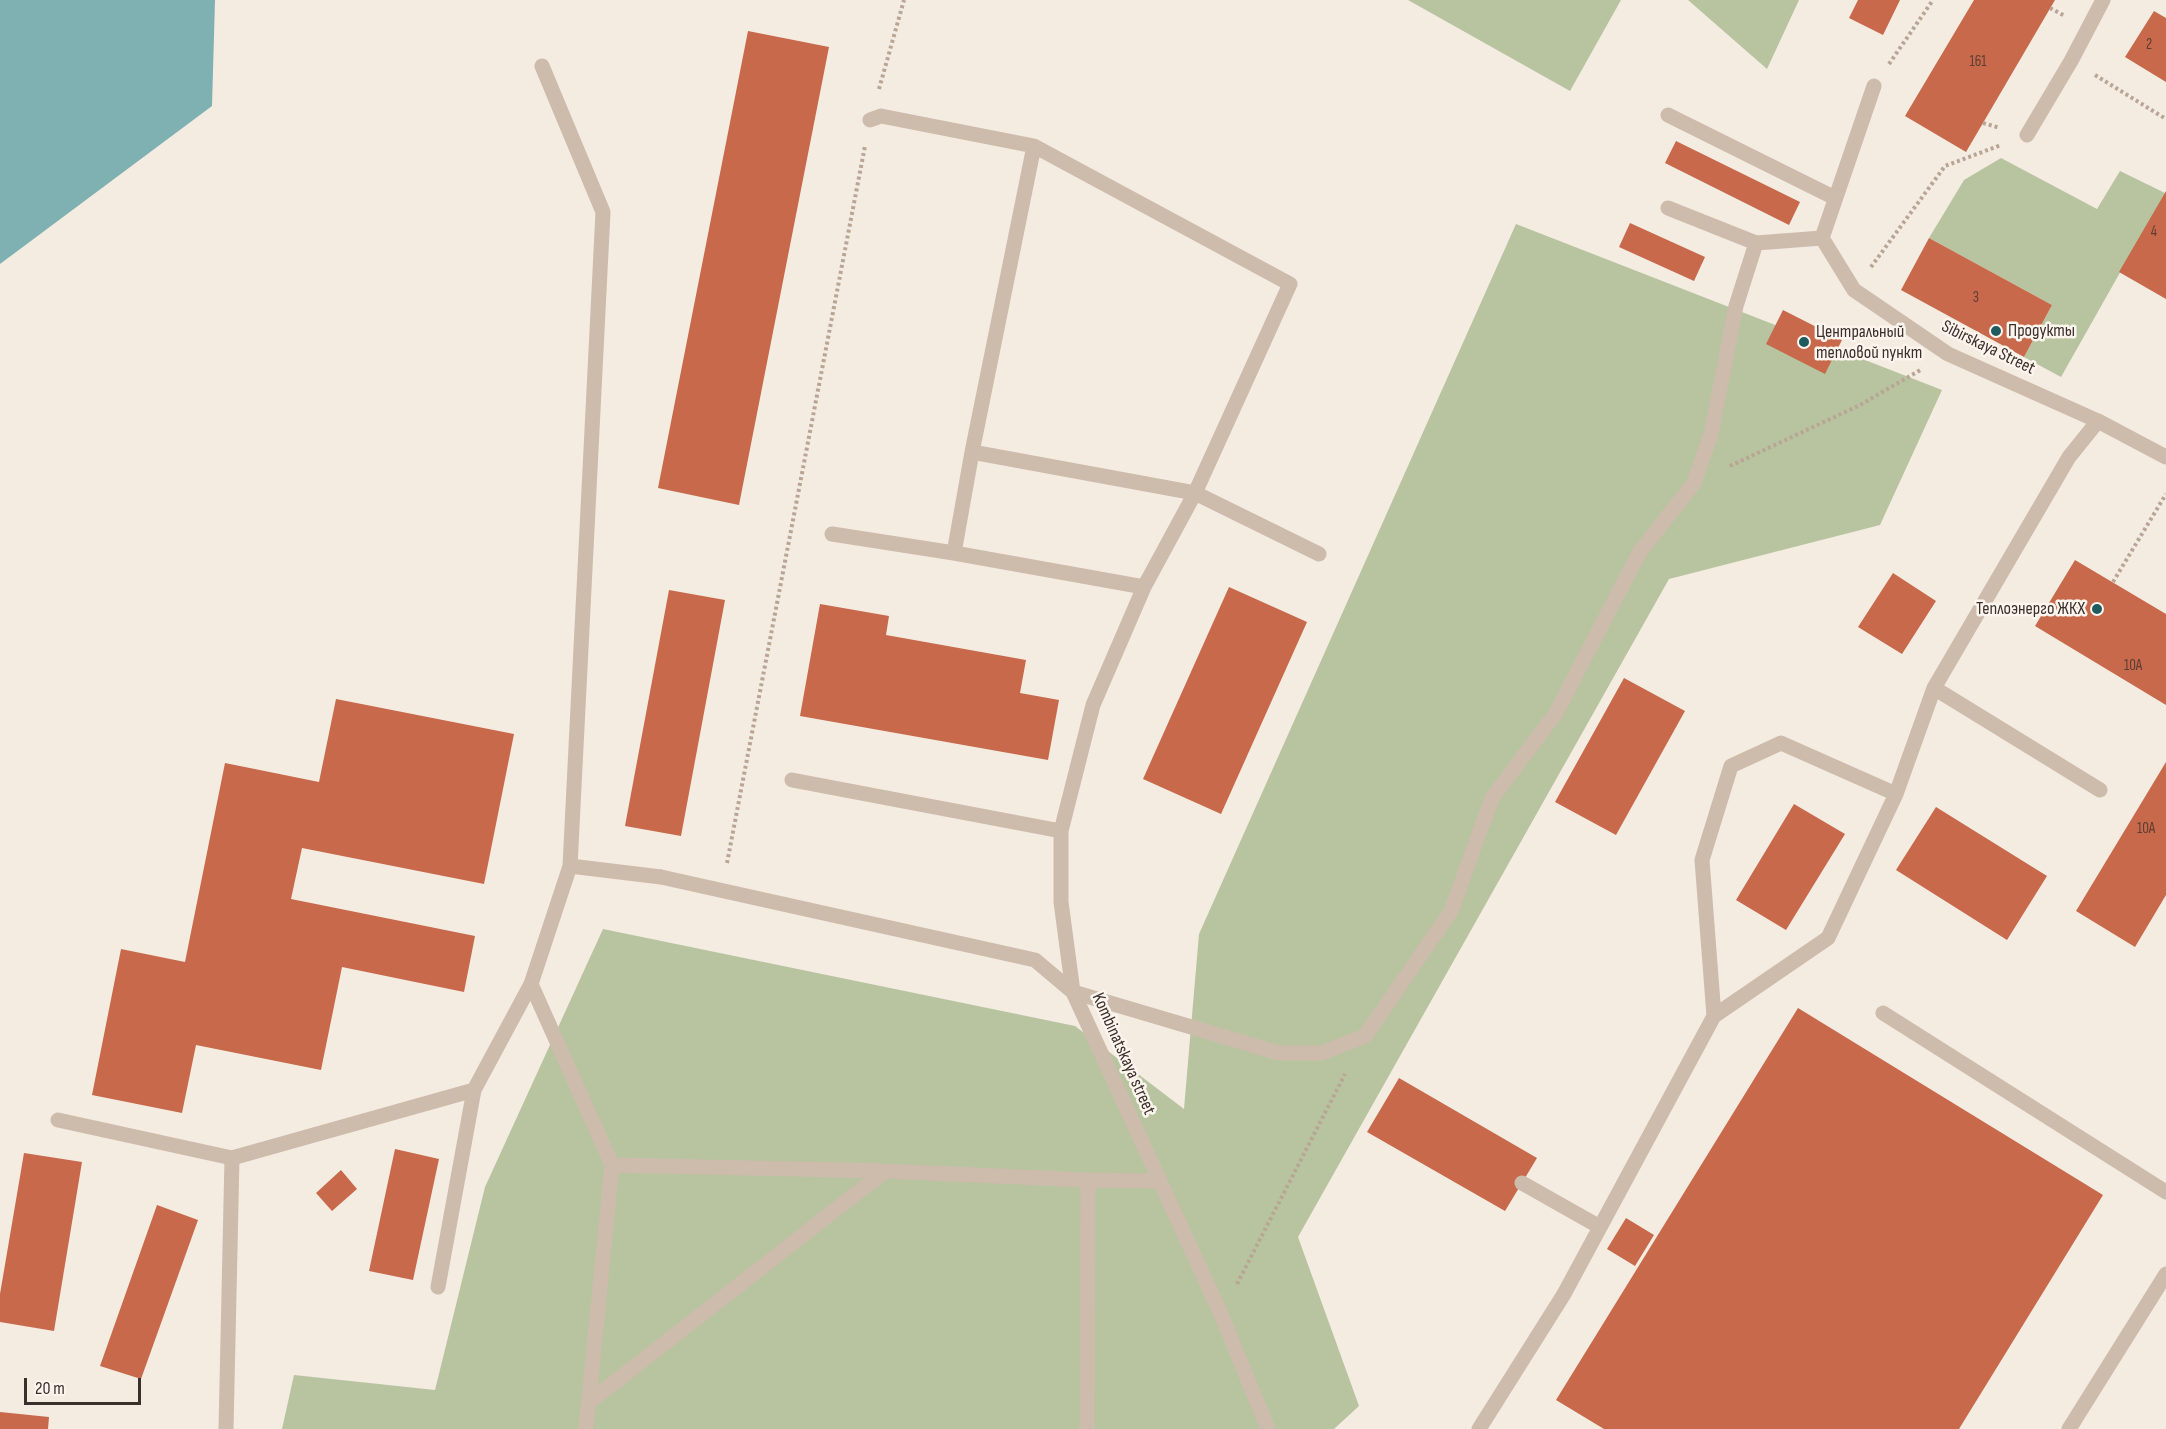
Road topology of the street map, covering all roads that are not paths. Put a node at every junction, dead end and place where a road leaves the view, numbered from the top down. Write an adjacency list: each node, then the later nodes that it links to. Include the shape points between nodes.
1 (2103, 0): 6 (street)
2 (542, 66): 25 (street, via 603,213)
3 (1874, 86): 8 (street)
4 (1668, 115): 8 (street)
5 (870, 120): 7 (street, via 881,116)
6 (2027, 135)
7 (1034, 146): 13 (street); 15 (street, via 1290,284)
8 (1835, 198): 10 (street)
9 (1668, 208): 11 (street)
10 (1822, 238): 11 (street); 12 (street, Sibirskaya Street, via 1854,290 1948,354)
11 (1756, 243): 27 (street, via 1736,306 1711,434 1694,483 1639,553 1556,713 1492,798 1451,911 1365,1036 1322,1053 1279,1053)
12 (2098, 421): 14 (street, Sibirskaya Street); 20 (street, via 2069,458)
13 (972, 453): 15 (street); 17 (street)
14 (2166, 457)
15 (1195, 493): 18 (street); 19 (street)
16 (832, 534): 17 (street)
17 (954, 553): 19 (street)
18 (1319, 554)
19 (1144, 587): 24 (street, via 1093,705)
20 (1934, 688): 22 (street); 23 (street)
21 (792, 780): 24 (street)
22 (2100, 790)
23 (1896, 794): 29 (street, via 1828,938); 29 (street, via 1781,742 1731,766 1702,860)
24 (1061, 831): 27 (street, via 1061,902)
25 (570, 866): 26 (street); 27 (street, Kombinatskaya street, via 661,877 1035,960)
26 (531, 984): 30 (street); 33 (street)
27 (1074, 992): 36 (street, Kombinatskaya street)
28 (1882, 1013): 38 (street)
29 (1714, 1016): 39 (street)
30 (474, 1090): 32 (street); 41 (street)
31 (58, 1120): 32 (street)
32 (232, 1158): 43 (street)
33 (612, 1165): 34 (street); 42 (street)
34 (885, 1171): 35 (street); 42 (street)
35 (1088, 1180): 36 (street); 45 (street)
36 (1159, 1181): 46 (street, Kombinatskaya street, via 1221,1314)
37 (1522, 1183): 39 (street)
38 (2166, 1192)
39 (1600, 1227): 47 (street, via 1564,1294)
40 (2166, 1274): 48 (street)
41 (438, 1287)
42 (588, 1403): 44 (street)
43 (226, 1429)
44 (586, 1429)
45 (1087, 1429)
46 (1268, 1429)
47 (1479, 1429)
48 (2069, 1429)

